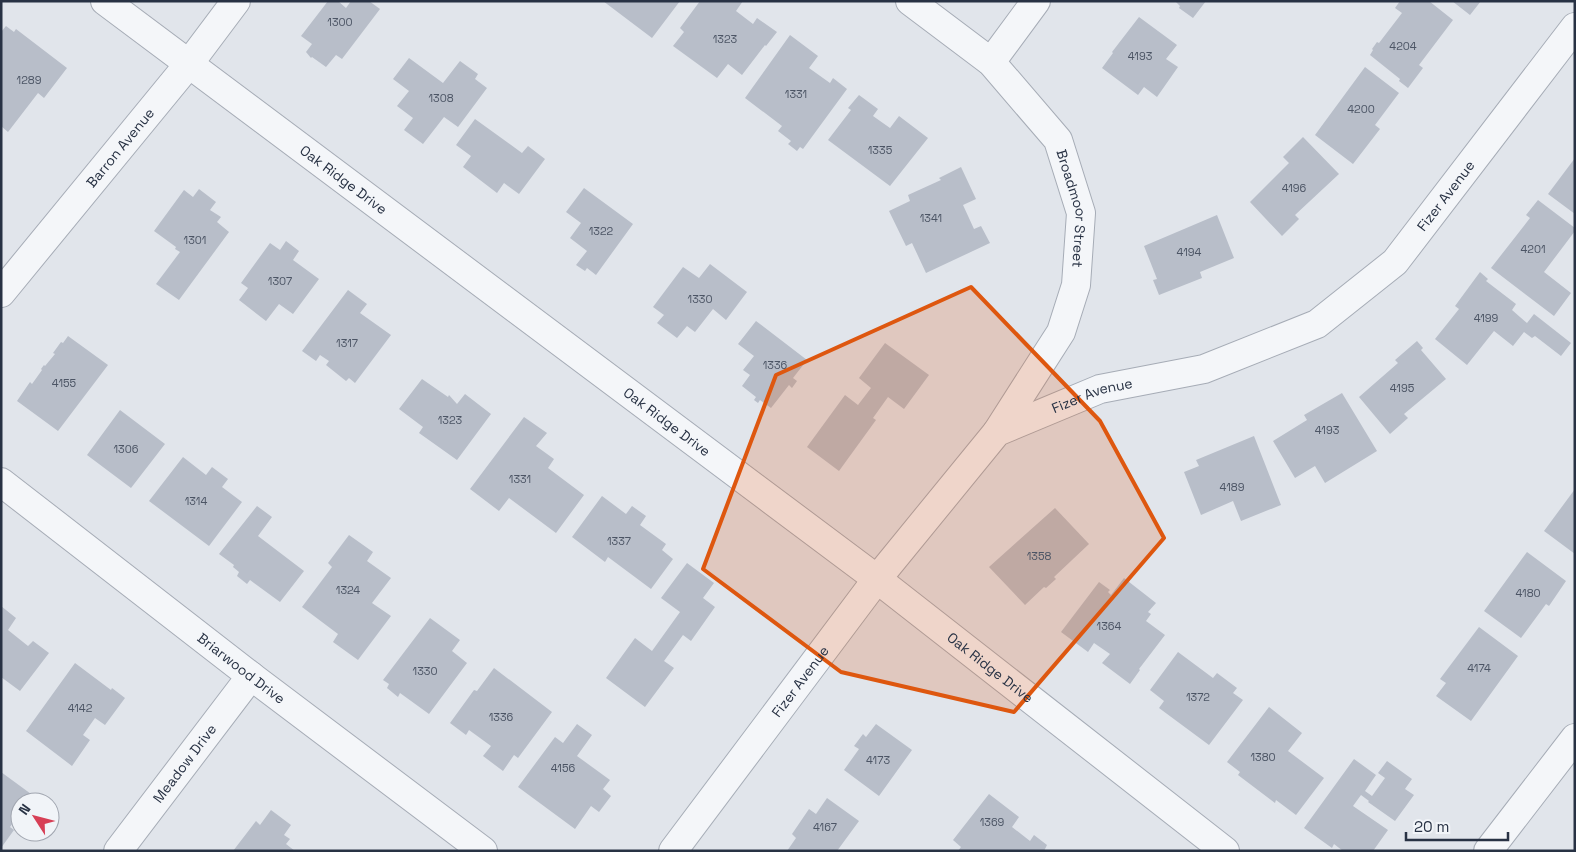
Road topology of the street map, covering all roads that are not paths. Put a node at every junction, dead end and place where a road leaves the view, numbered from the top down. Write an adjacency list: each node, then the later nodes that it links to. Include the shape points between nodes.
1 (104, 1): 7 (street, Oak Ridge Drive)
2 (236, 1): 7 (street, Barron Avenue)
3 (910, 1): 6 (street, Broadmoor Street)
4 (1036, 1): 6 (street)
5 (1575, 27): 9 (street, Fizer Avenue, via 1395,262 1317,324 1204,369 1100,389)
6 (991, 62): 9 (street, Broadmoor Street, via 1058,140 1080,213 1076,285 1061,332)
7 (188, 65): 8 (street, Barron Avenue); 11 (street, Oak Ridge Drive)
8 (1, 294)
9 (996, 432): 11 (street, Fizer Avenue)
10 (1, 482): 12 (street, Briarwood Drive)
11 (877, 579): 16 (street, Fizer Avenue); 17 (street, Oak Ridge Drive)
12 (251, 676): 14 (street, Meadow Drive); 15 (street, Briarwood Drive)
13 (1575, 738): 18 (street)
14 (118, 851)
15 (483, 851)
16 (673, 851)
17 (1225, 851)
18 (1488, 851)

